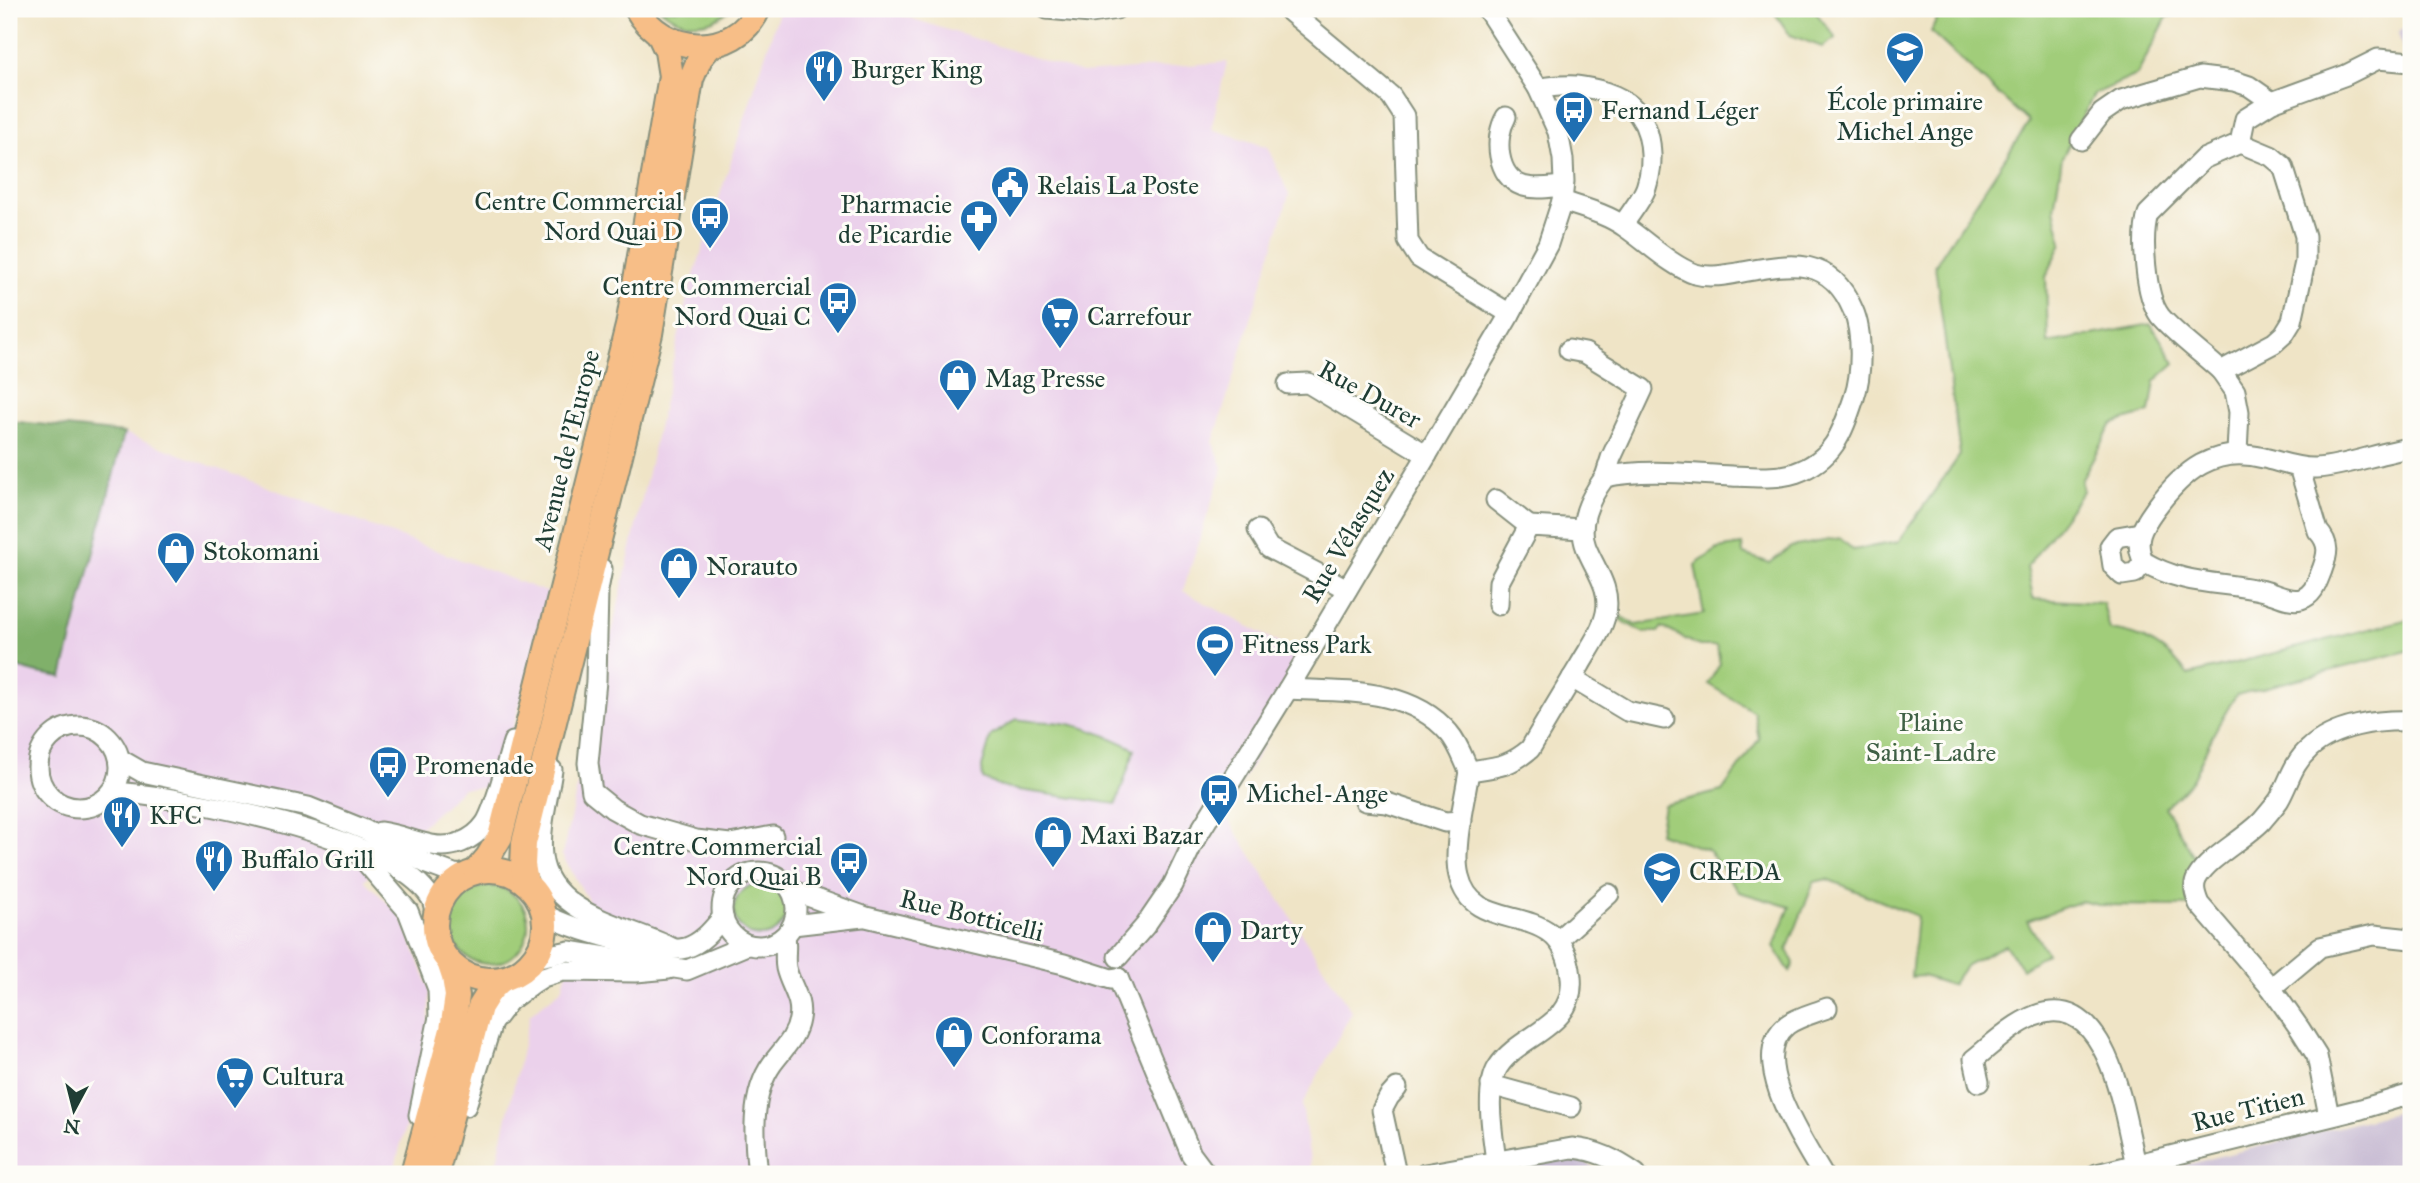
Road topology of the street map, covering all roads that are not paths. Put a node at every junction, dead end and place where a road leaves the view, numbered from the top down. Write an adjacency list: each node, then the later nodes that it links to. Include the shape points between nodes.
1 (637, 9): 7 (main road)
2 (758, 9): 8 (main road, via 746,27)
3 (1046, 9): 4 (street, via 1091,13)
4 (1115, 9)
5 (1287, 9): 17 (street, via 1391,96 1404,116 1408,242 1419,258)
6 (1488, 9): 10 (street)
7 (659, 34): 8 (main road, via 684,45); 35 (main road, Avenue de l'Europe, via 671,76 628,326)
8 (711, 45): 26 (main road, Avenue de l'Europe, via 691,79 650,334)
9 (2411, 62): 11 (street, via 2378,59)
10 (1538, 88): 15 (street, via 1558,132 1564,170); 16 (street, via 1574,86 1607,93 1632,107 1646,127 1651,167 1645,189)
11 (2272, 102): 13 (street, via 2234,80 2200,77 2121,100 2102,113); 14 (street, via 2245,119)
12 (1506, 117): 15 (street, via 1499,142 1504,169 1522,186)
13 (2081, 139)
14 (2240, 143): 19 (street, via 2272,156 2283,166 2305,236 2305,262 2292,321 2284,334); 19 (street, via 2203,159 2161,199 2145,225 2147,282 2159,314)
15 (1562, 194): 16 (street); 17 (street, Rue Vélasquez, via 1548,244)
16 (1623, 225): 25 (street, via 1696,274 1715,276 1796,264 1835,280 1857,318 1858,388 1834,446 1822,459 1791,474 1646,472)
17 (1510, 314): 23 (street, Rue Vélasquez)
18 (1569, 351): 25 (street, via 1585,353 1643,389)
19 (2221, 371): 21 (street, via 2235,391)
20 (1288, 384): 23 (street, Rue Durer, via 1308,383)
21 (2237, 453): 24 (street); 31 (street, via 2217,456 2180,478)
22 (2410, 453): 24 (street)
23 (1427, 455): 33 (street, Rue Vélasquez)
24 (2299, 467): 32 (street, via 2329,553 2313,592 2293,600 2264,591 2185,580)
25 (1605, 477): 29 (street)
26 (609, 496): 38 (main road, Avenue de l'Europe); 47 (street, Avenue de l'Europe, via 587,763 592,792 640,824 696,840 730,844)
27 (1496, 500): 28 (street)
28 (1529, 526): 29 (street); 34 (street, via 1499,582)
29 (1583, 529): 36 (street, via 1605,584 1607,603 1601,629)
30 (1258, 530): 33 (street, via 1269,548)
31 (2140, 533): 32 (street, via 2138,543); 32 (street, via 2117,537 2110,546 2113,566 2122,575)
32 (2148, 565)
33 (1347, 589): 37 (street, Rue Vélasquez)
34 (1499, 605)
35 (550, 640): 46 (street, via 485,824 452,846); 49 (main road, Avenue de l'Europe, via 500,837 488,858)
36 (1572, 678): 39 (street, via 1627,711); 42 (street, via 1530,749 1516,761)
37 (1288, 689): 42 (street, via 1365,694 1418,707 1451,734); 64 (street, Rue Vélasquez, via 1194,841 1173,885)
38 (559, 699): 50 (main road, Avenue de l'Europe, via 524,843); 61 (street, via 543,828 547,875 572,905)
39 (1664, 719)
40 (2411, 721): 68 (street, via 2340,730 2309,748 2260,822 2196,879 2199,904)
41 (121, 760): 43 (street); 43 (street, via 104,733 85,726 62,729 40,753 39,777 44,789 62,805 85,808); 46 (street, via 142,772 308,807)
42 (1469, 771): 45 (street)
43 (113, 792): 48 (street, via 250,814)
44 (1365, 801): 45 (street, via 1387,803 1445,822)
45 (1461, 821): 58 (street, via 1457,854 1466,893 1479,908 1542,927)
46 (365, 830): 49 (street, via 427,864 454,874)
47 (773, 836)
48 (353, 847): 53 (street, via 394,865 419,884); 76 (street, via 408,911 438,989 439,1017 419,1108)
49 (471, 873): 50 (main road, via 502,871); 53 (main road, via 449,888)
50 (526, 883): 54 (main road)
51 (791, 890): 55 (street, via 774,875 745,875 729,887); 56 (street, Rue Botticelli); 57 (street, via 796,907)
52 (1609, 894): 58 (street)
53 (436, 914): 63 (main road, via 438,943)
54 (544, 914): 61 (street, via 586,932); 62 (main road, via 545,933)
55 (723, 917): 60 (street, via 731,934); 61 (street, via 696,944)
56 (866, 917): 57 (street, Rue Botticelli); 64 (street, Rue Botticelli, via 1064,964)
57 (789, 930): 60 (street, via 769,945); 65 (street)
58 (1559, 939): 71 (street, via 1568,960 1570,997 1550,1026 1509,1054)
59 (2411, 939): 68 (street, via 2374,935 2320,947)
60 (754, 945): 65 (street); 66 (street, via 694,969)
61 (672, 948)
62 (534, 958): 66 (street, via 569,951); 67 (main road)
63 (449, 962): 67 (main road, via 469,976); 76 (main road, via 457,996 452,1030)
64 (1112, 967): 79 (street)
65 (786, 968): 83 (street, via 798,996 800,1018 759,1094 755,1125)
66 (670, 969): 82 (street, via 563,971 543,977 509,1001 492,1023)
67 (502, 979): 81 (main road, via 480,1007)
68 (2271, 988): 75 (street, via 2317,1056)
69 (1827, 1007): 87 (street, via 1787,1025 1775,1041 1773,1068 1780,1098)
70 (1979, 1082): 78 (street, via 1974,1059 2027,1020 2049,1012 2076,1017 2101,1044 2113,1069)
71 (1491, 1085): 74 (street); 77 (street)
72 (1397, 1088): 84 (street, via 1382,1110)
73 (2411, 1094): 75 (street, Rue Titien)
74 (1571, 1107)
75 (2329, 1116): 78 (street, Rue Titien)
76 (420, 1147): 80 (main road)
77 (1496, 1161): 85 (street); 86 (street, via 1581,1149 1615,1160)
78 (2136, 1164): 88 (street, Rue Titien)
79 (1200, 1171)
80 (414, 1174)
81 (436, 1174)
82 (447, 1174)
83 (758, 1174)
84 (1396, 1174)
85 (1425, 1174)
86 (1636, 1174)
87 (1822, 1174)
88 (2097, 1174)

